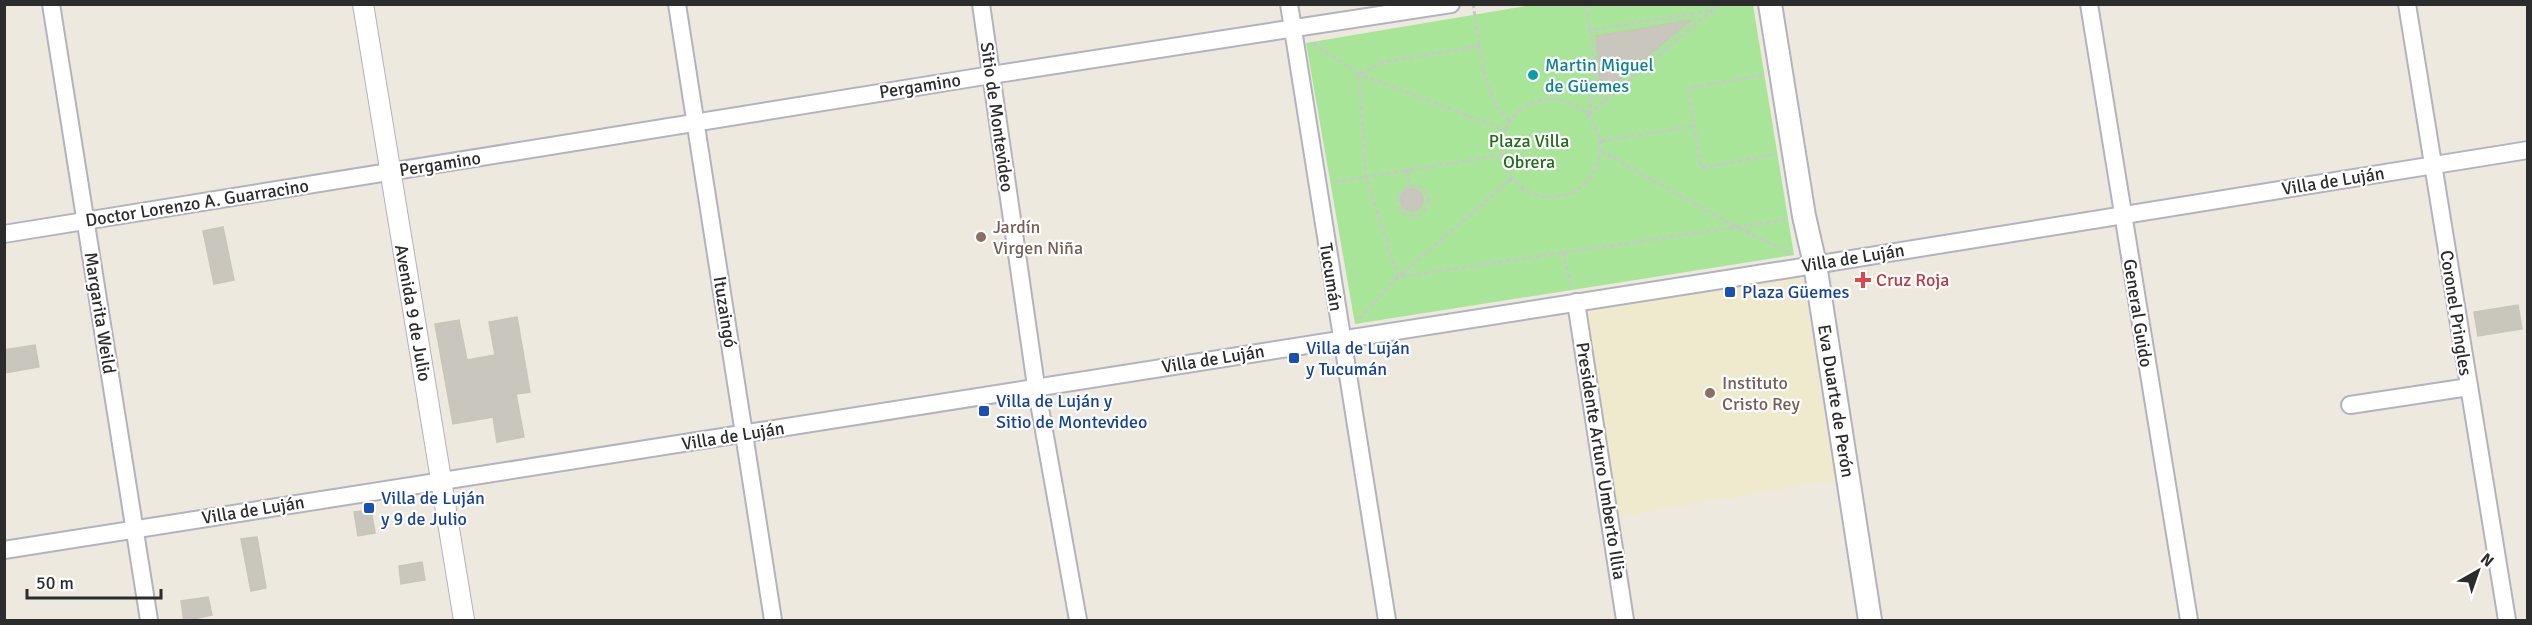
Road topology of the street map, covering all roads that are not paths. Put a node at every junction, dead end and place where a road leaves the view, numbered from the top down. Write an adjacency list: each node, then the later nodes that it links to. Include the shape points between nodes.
1 (51, 4): 17 (street, Margarita Weild)
2 (363, 4): 15 (street, Avenida 9 de Julio)
3 (677, 4): 12 (street, Ituzaingó)
4 (981, 4): 11 (street, Sitio de Montevideo)
5 (1289, 4): 10 (street, Tucumán)
6 (1451, 4): 10 (street, Pergamino)
7 (1770, 4): 19 (main road, Eva Duarte de Perón)
8 (2089, 4): 16 (street, General Guido)
9 (2407, 4): 14 (street, Coronel Pringles)
10 (1292, 29): 11 (street, Pergamino); 21 (street, Tucumán)
11 (991, 75): 12 (street, Pergamino); 22 (street, Sitio de Montevideo)
12 (697, 122): 15 (street, Pergamino); 25 (street, Ituzaingó)
13 (2528, 150): 14 (street, Villa de Luján)
14 (2432, 165): 16 (street, Villa de Luján); 23 (street, Coronel Pringles)
15 (389, 172): 17 (street, Doctor Lorenzo A. Guarracino); 26 (street, Avenida 9 de Julio)
16 (2121, 214): 19 (street, Villa de Luján); 36 (street, General Guido)
17 (85, 221): 18 (street, Doctor Lorenzo A. Guarracino); 27 (street, Margarita Weild)
18 (4, 234)
19 (1815, 264): 20 (street, Villa de Luján); 35 (main road, Eva Duarte de Perón)
20 (1576, 302): 21 (street, Villa de Luján); 34 (street, Presidente Arturo Umberto Illia)
21 (1341, 339): 22 (street, Villa de Luján); 33 (street, Tucumán)
22 (1036, 386): 25 (street, Villa de Luján); 32 (street, Sitio de Montevideo)
23 (2469, 387): 24 (street); 37 (street, Coronel Pringles)
24 (2350, 405)
25 (745, 434): 26 (street, Villa de Luján); 31 (street, Ituzaingó)
26 (442, 482): 27 (street, Villa de Luján); 30 (street, Avenida 9 de Julio)
27 (135, 528): 28 (street, Villa de Luján); 29 (street, Margarita Weild)
28 (4, 550)
29 (149, 621)
30 (464, 621)
31 (773, 621)
32 (1078, 621)
33 (1387, 621)
34 (1625, 621)
35 (1870, 621)
36 (2189, 621)
37 (2506, 621)

